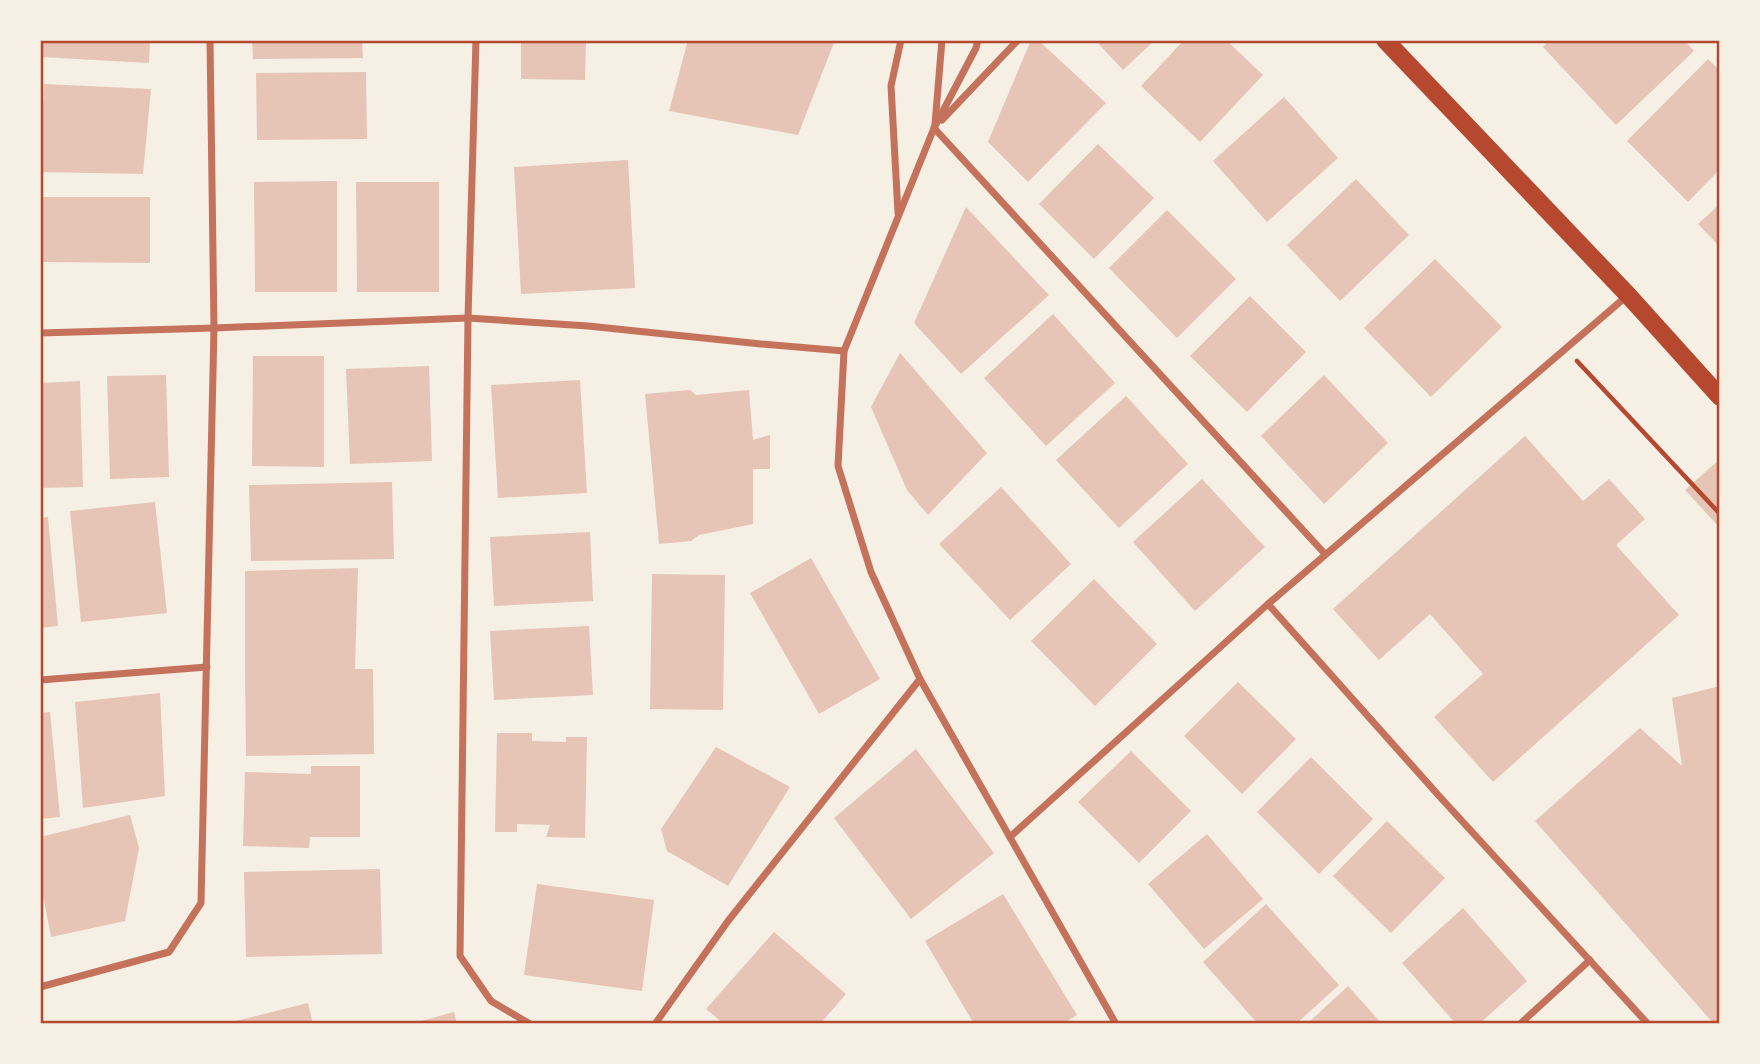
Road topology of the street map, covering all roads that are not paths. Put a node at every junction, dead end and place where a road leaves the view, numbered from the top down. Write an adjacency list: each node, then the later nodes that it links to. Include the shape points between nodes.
1 (210, 40): 12 (street)
2 (476, 40): 11 (street)
3 (901, 40): 9 (street, via 891,86)
4 (942, 40): 8 (street)
5 (1018, 40): 8 (street)
6 (1385, 40): 10 (main road)
7 (977, 44): 8 (street)
8 (934, 128): 9 (street); 16 (street)
9 (898, 216): 14 (street)
10 (1628, 295): 15 (main road); 16 (street)
11 (468, 318): 12 (street); 14 (street); 24 (street, via 460,956 491,1000)
12 (214, 328): 13 (street); 18 (street)
13 (40, 332)
14 (844, 351): 19 (street, via 838,466 871,572)
15 (1720, 397)
16 (1325, 554): 17 (street)
17 (1268, 604): 21 (street); 22 (street)
18 (207, 667): 20 (street); 23 (street, via 201,903 169,952)
19 (920, 679): 21 (street); 25 (street, via 728,921)
20 (40, 680)
21 (1010, 837): 26 (street)
22 (1590, 960): 27 (street); 28 (street)
23 (40, 987)
24 (530, 1024)
25 (655, 1024)
26 (1116, 1024)
27 (1520, 1024)
28 (1648, 1024)

